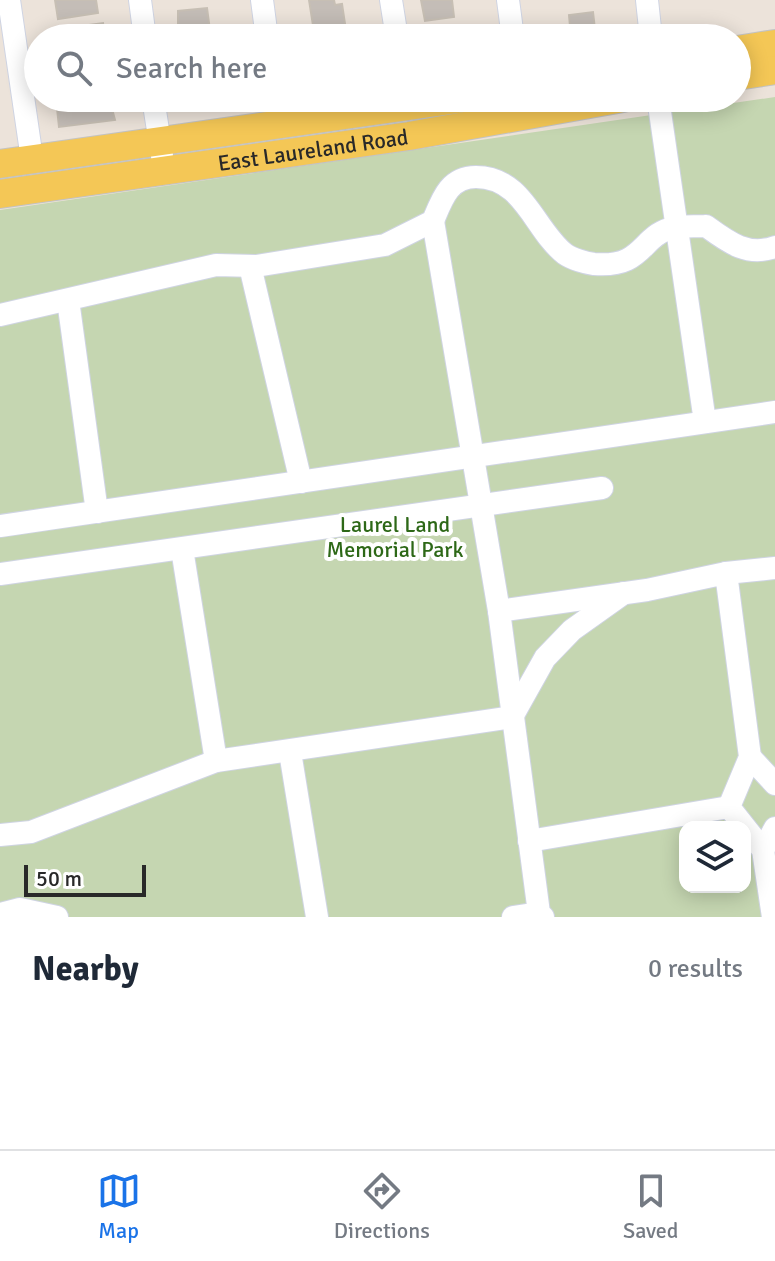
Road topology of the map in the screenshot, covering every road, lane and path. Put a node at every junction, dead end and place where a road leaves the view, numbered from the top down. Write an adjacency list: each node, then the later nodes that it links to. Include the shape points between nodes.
1 (9, 0): 16 (street)
2 (140, 0): 7 (street)
3 (262, 0): 8 (street)
4 (391, 0): 9 (street)
5 (508, 0): 10 (street)
6 (647, 0): 11 (street)
7 (143, 24)
8 (265, 24)
9 (395, 24)
10 (511, 24)
11 (650, 24)
12 (775, 44): 13 (main road)
13 (751, 48)
14 (775, 70): 15 (main road)
15 (751, 74)
16 (24, 104)
17 (25, 112): 25 (street)
18 (155, 112): 24 (street)
19 (277, 112): 24 (main road, East Laureland Road)
20 (407, 112): 23 (street)
21 (544, 112): 23 (main road, East Laureland Road)
22 (660, 112): 30 (street)
23 (409, 136): 27 (main road, East Laureland Road)
24 (159, 141): 25 (main road, East Laureland Road); 27 (street)
25 (32, 159): 26 (main road, East Laureland Road)
26 (0, 164)
27 (164, 172): 28 (main road, East Laureland Road)
28 (0, 194)
29 (433, 221): 30 (street, via 445,191 464,177 484,177 506,185 525,202 566,255 590,264 614,264 636,256 667,229); 32 (street, via 385,245); 37 (street)
30 (676, 228): 31 (street, via 706,226 752,252); 36 (street)
31 (775, 247)
32 (250, 266): 33 (street, via 216,265); 38 (street)
33 (68, 300): 34 (street); 41 (street)
34 (0, 315)
35 (775, 412): 36 (street)
36 (705, 422): 37 (street)
37 (474, 456): 38 (street); 40 (street)
38 (301, 482): 41 (street)
39 (602, 488): 40 (street)
40 (482, 506): 43 (street); 48 (street)
41 (97, 512): 42 (street)
42 (0, 526)
43 (182, 549): 46 (street); 52 (street)
44 (775, 568): 45 (street)
45 (726, 573): 47 (street); 51 (street)
46 (0, 574)
47 (624, 593): 48 (street); 49 (street, via 572,630 545,658)
48 (499, 611): 49 (street)
49 (512, 717): 50 (street); 57 (street)
50 (290, 752): 52 (street); 62 (street)
51 (750, 757): 53 (street); 54 (street)
52 (216, 761): 56 (street, via 31,832)
53 (775, 784)
54 (729, 807): 57 (street); 58 (street)
55 (775, 828): 58 (street)
56 (3, 830)
57 (529, 841): 60 (street)
58 (763, 850): 64 (street)
59 (0, 914): 61 (street, via 20,909)
60 (541, 915): 63 (street)
61 (57, 917)
62 (317, 917)
63 (513, 917)
64 (773, 917)

